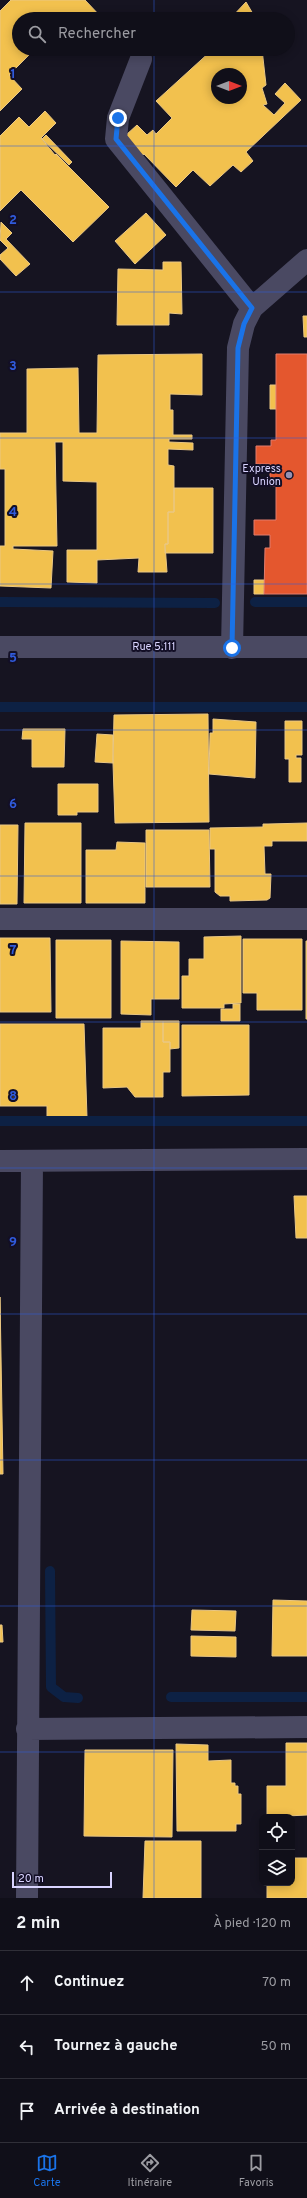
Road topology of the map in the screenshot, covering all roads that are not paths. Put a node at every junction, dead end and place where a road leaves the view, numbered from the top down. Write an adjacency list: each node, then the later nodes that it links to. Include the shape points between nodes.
1 (141, 59): 3 (street, via 118,118 116,139)
2 (307, 260): 3 (street)
3 (252, 308): 6 (street, via 244,324 238,348)
4 (0, 647): 6 (street, Rue 5.111)
5 (307, 647): 6 (street, Rue 5.111)
6 (232, 648)
7 (0, 919): 8 (street)
8 (307, 919)
9 (307, 1159): 11 (street)
10 (0, 1161): 11 (street)
11 (32, 1161): 13 (street)
12 (307, 1726): 13 (street)
13 (27, 1729): 14 (street)
14 (26, 1898)

